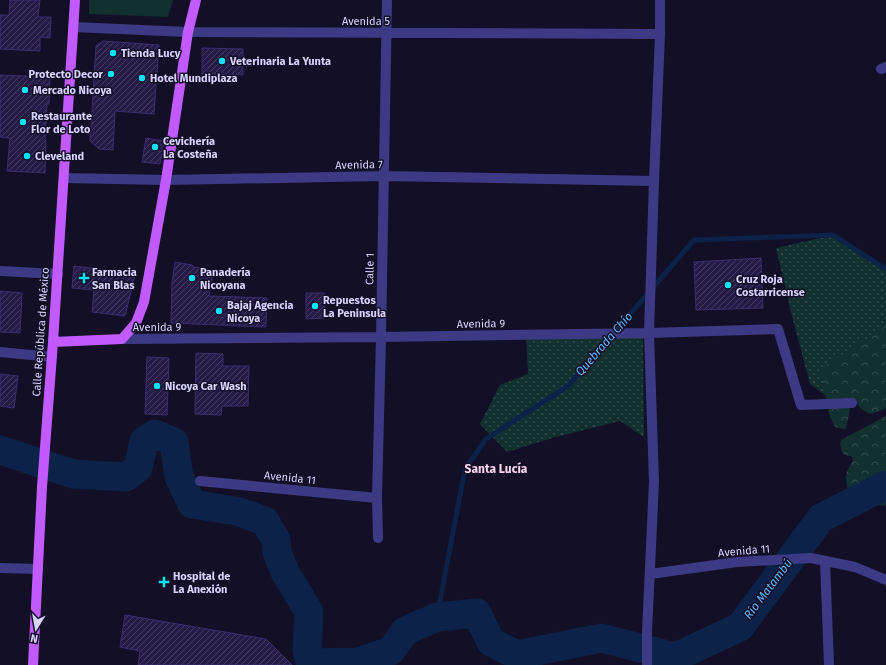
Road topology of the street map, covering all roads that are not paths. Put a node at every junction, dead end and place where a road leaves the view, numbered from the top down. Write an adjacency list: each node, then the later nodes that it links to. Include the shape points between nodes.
1 (75, 0): 5 (main road, Calle República de México)
2 (196, 0): 6 (main road)
3 (386, 0): 7 (street, Calle 1)
4 (660, 0): 8 (street)
5 (73, 27): 6 (street, Avenida 5); 10 (main road, Calle República de México)
6 (188, 32): 7 (street, Avenida 5); 11 (main road)
7 (385, 33): 8 (street, Avenida 5); 9 (street, Calle 1)
8 (660, 34): 12 (street)
9 (383, 176): 11 (street, Avenida 7); 12 (street, Avenida 7); 16 (street, Calle 1)
10 (64, 178): 11 (street, Avenida 7); 14 (main road, Calle República de México)
11 (166, 180): 17 (main road, via 144,302 136,323)
12 (654, 181): 15 (street)
13 (0, 271): 14 (street)
14 (58, 274): 18 (main road, Calle República de México)
15 (650, 333): 16 (street, Avenida 9); 21 (street, Avenida 9, via 778,329 801,405); 28 (street, via 654,482)
16 (381, 337): 17 (street, Avenida 9); 23 (street, Calle 1)
17 (122, 339): 18 (main road, Avenida 9)
18 (53, 342): 20 (main road, Calle República de México)
19 (0, 352): 20 (street)
20 (52, 357): 27 (main road, Calle República de México)
21 (852, 403)
22 (200, 481): 23 (street, Avenida 11)
23 (377, 498): 24 (street, Calle 1)
24 (378, 538)
25 (825, 561): 28 (street, Avenida 11, via 811,558 737,562); 29 (street, Avenida 11, via 855,567); 32 (street)
26 (0, 568): 27 (street)
27 (38, 569): 30 (main road, Calle República de México)
28 (650, 574): 31 (street)
29 (886, 580)
30 (33, 665)
31 (647, 665)
32 (830, 665)

